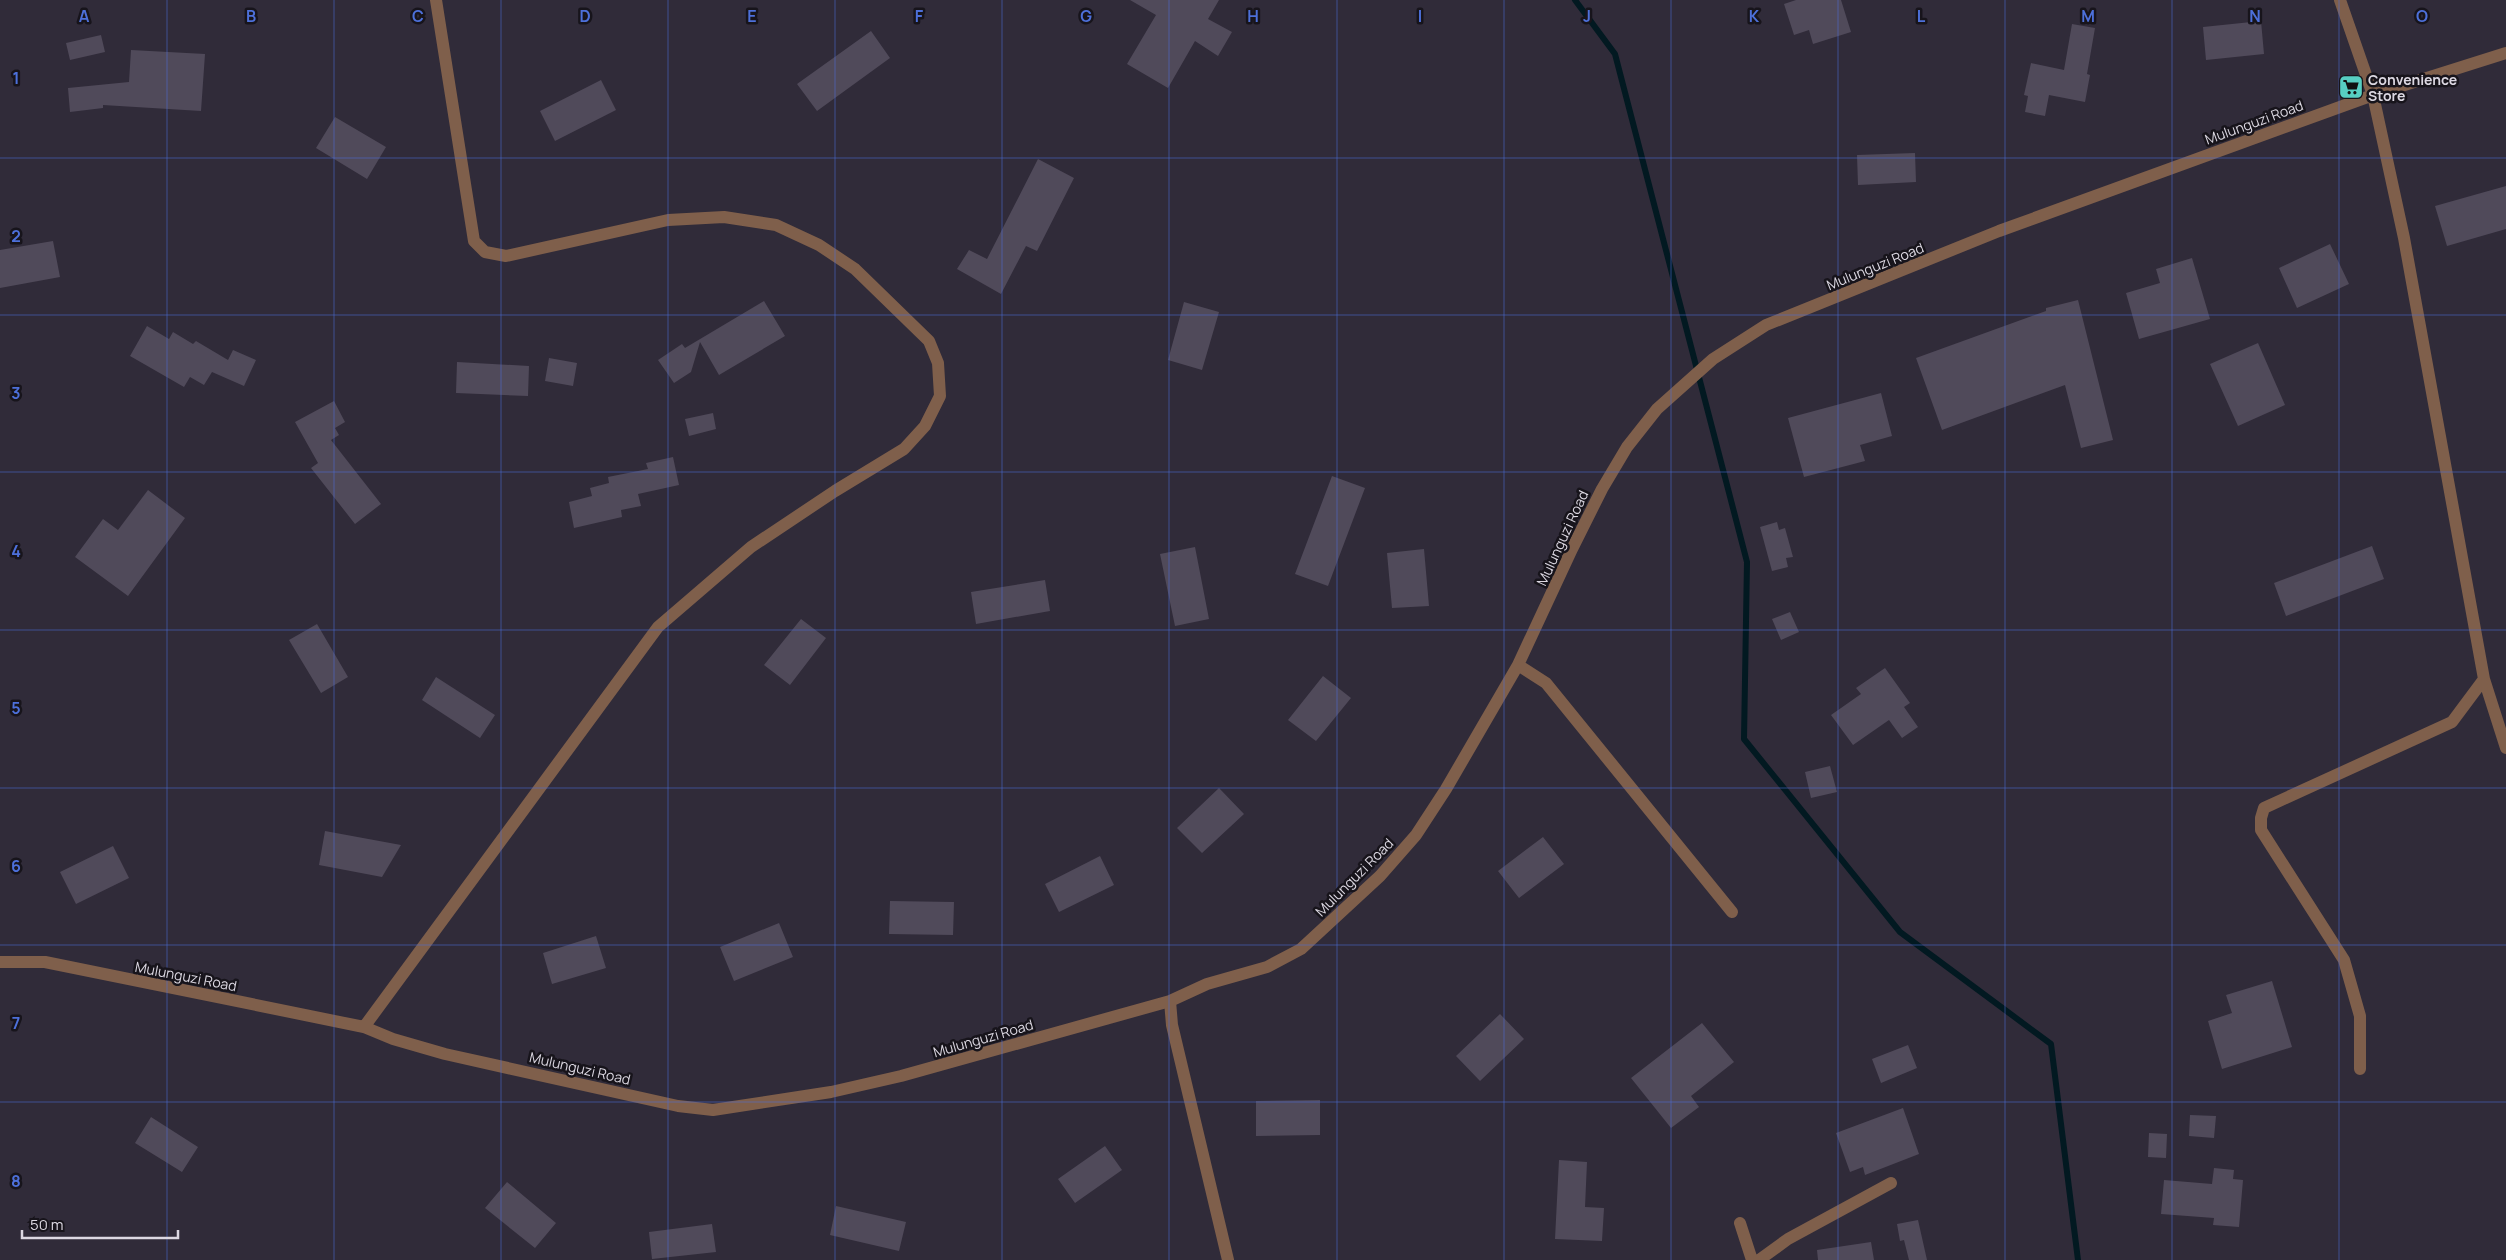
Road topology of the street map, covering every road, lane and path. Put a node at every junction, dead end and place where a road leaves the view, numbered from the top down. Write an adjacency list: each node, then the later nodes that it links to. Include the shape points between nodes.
1 (436, 0): 11 (street, via 474,241 485,252 506,256 668,220 724,217 776,225 819,245 855,269 929,341 938,363 940,396 925,426 904,449 751,547 658,626)
2 (2340, 0): 4 (street)
3 (2506, 53): 4 (street, Mulunguzi Road)
4 (2373, 95): 5 (street, Mulunguzi Road, via 1999,231 1766,325 1714,359 1657,409 1627,448 1576,540); 6 (street, via 2404,238)
5 (1518, 665): 8 (street, via 1546,683); 10 (street, Mulunguzi Road, via 1421,827 1380,876 1301,949 1266,967 1207,984)
6 (2484, 679): 7 (street); 12 (street, via 2452,722 2264,808 2261,830 2344,960 2360,1016)
7 (2506, 748)
8 (1732, 912)
9 (0, 962): 11 (street, Mulunguzi Road, via 45,962)
10 (1170, 1001): 11 (street, Mulunguzi Road, via 901,1076 831,1092 712,1110 678,1106 445,1054); 15 (street, via 1172,1025)
11 (364, 1027)
12 (2360, 1069)
13 (1890, 1183): 17 (street, via 1788,1239)
14 (1740, 1223): 16 (street)
15 (1228, 1260)
16 (1752, 1260)
17 (1759, 1260)

